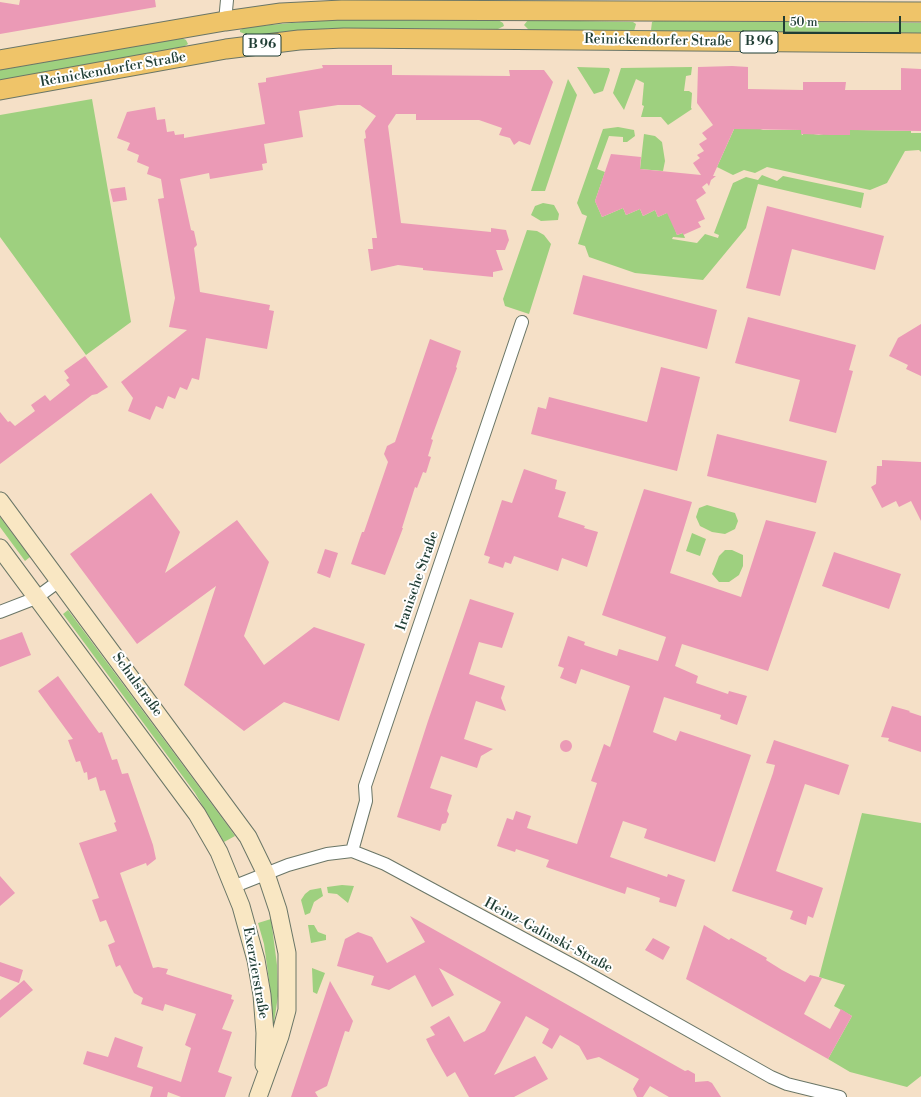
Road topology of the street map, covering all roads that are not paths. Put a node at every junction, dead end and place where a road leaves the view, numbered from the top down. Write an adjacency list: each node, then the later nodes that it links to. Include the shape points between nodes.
1 (227, 0): 4 (street)
2 (515, 11): 3 (main road, Reinickendorfer Straße / B 96); 4 (main road, Reinickendorfer Straße / B 96, via 342,10 281,13); 5 (main road)
3 (921, 12)
4 (225, 21): 7 (main road, B 96); 8 (main road, Reinickendorfer Straße / B 96)
5 (515, 39): 6 (main road, Reinickendorfer Straße / B 96); 7 (main road, Reinickendorfer Straße / B 96, via 344,38 299,40)
6 (921, 43)
7 (226, 49): 9 (main road, Reinickendorfer Straße / B 96)
8 (0, 60)
9 (0, 90)
10 (522, 322): 16 (street, Iranische Straße, via 365,786 366,801)
11 (0, 502): 13 (main road, Schulstraße)
12 (0, 548): 14 (main road, Schulstraße)
13 (59, 581): 14 (street); 18 (main road, Schulstraße, via 248,837)
14 (36, 598): 15 (street); 17 (main road, Schulstraße, via 197,814)
15 (0, 612)
16 (352, 851): 18 (street, Heinz-Galinski-Straße, via 327,854); 22 (street, Heinz-Galinski-Straße, via 385,864 578,968 771,1077 787,1084)
17 (228, 870): 19 (main road, Exerzierstraße)
18 (266, 874): 19 (street, Heinz-Galinski-Straße); 20 (main road, Exerzierstraße, via 283,931 288,968 287,1010)
19 (234, 886): 20 (main road, Exerzierstraße, via 246,921 262,995 265,1033)
20 (264, 1080): 21 (main road, Exerzierstraße)
21 (258, 1097)
22 (840, 1097)

